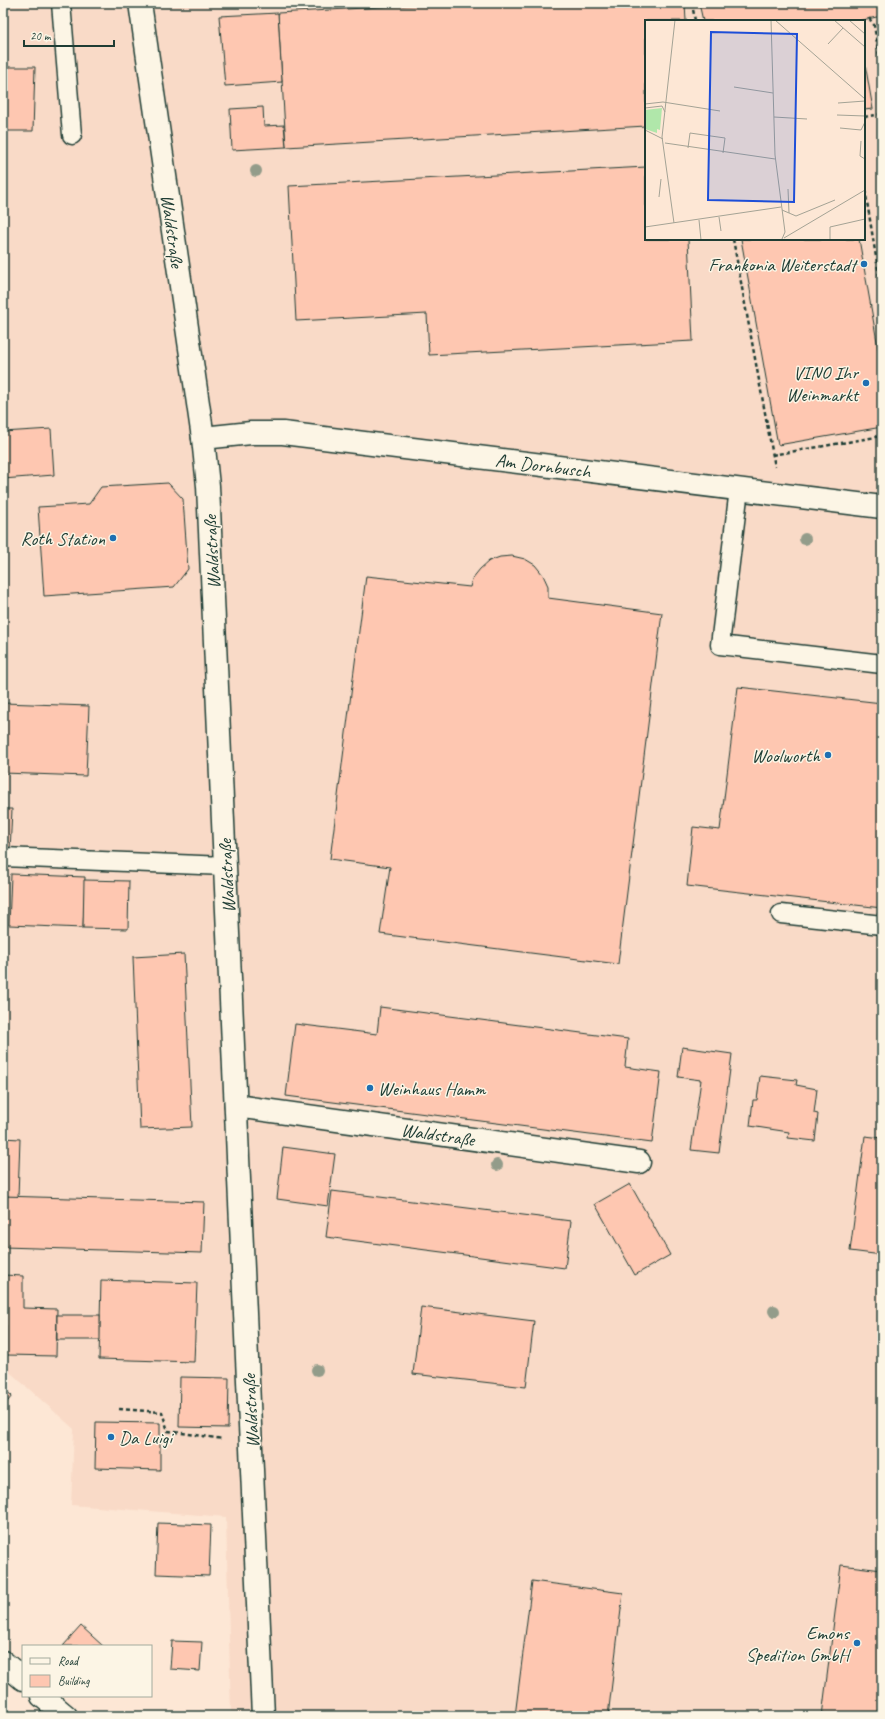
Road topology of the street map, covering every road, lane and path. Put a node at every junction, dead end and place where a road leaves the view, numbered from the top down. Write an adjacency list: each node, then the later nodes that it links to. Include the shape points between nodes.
1 (62, 3): 11 (lane)
2 (140, 3): 16 (street, Waldstraße)
3 (692, 3): 5 (path)
4 (869, 18): 7 (path)
5 (695, 20)
6 (882, 23): 7 (path)
7 (874, 24): 8 (path)
8 (882, 73)
9 (882, 114): 10 (path)
10 (865, 117)
11 (72, 135)
12 (865, 189): 14 (path)
13 (734, 240): 17 (path)
14 (882, 294)
15 (882, 436): 17 (path)
16 (203, 438): 18 (street, Am Dornbusch, via 256,432 283,433); 23 (street, Waldstraße, via 208,481)
17 (772, 455): 19 (path)
18 (739, 489): 19 (street, Am Dornbusch); 21 (lane, via 720,645)
19 (782, 495): 20 (street, Am Dornbusch)
20 (882, 507)
21 (882, 664)
22 (3, 857): 23 (lane)
23 (225, 866): 26 (street, Waldstraße)
24 (781, 914): 25 (lane)
25 (882, 925)
26 (236, 1106): 27 (street, Waldstraße); 29 (street, Waldstraße)
27 (639, 1162)
28 (118, 1409): 29 (path, via 162,1412 168,1431)
29 (251, 1443): 34 (street, Waldstraße)
30 (3, 1662): 31 (street)
31 (22, 1678)
32 (43, 1697): 33 (street)
33 (66, 1716)
34 (264, 1716)

